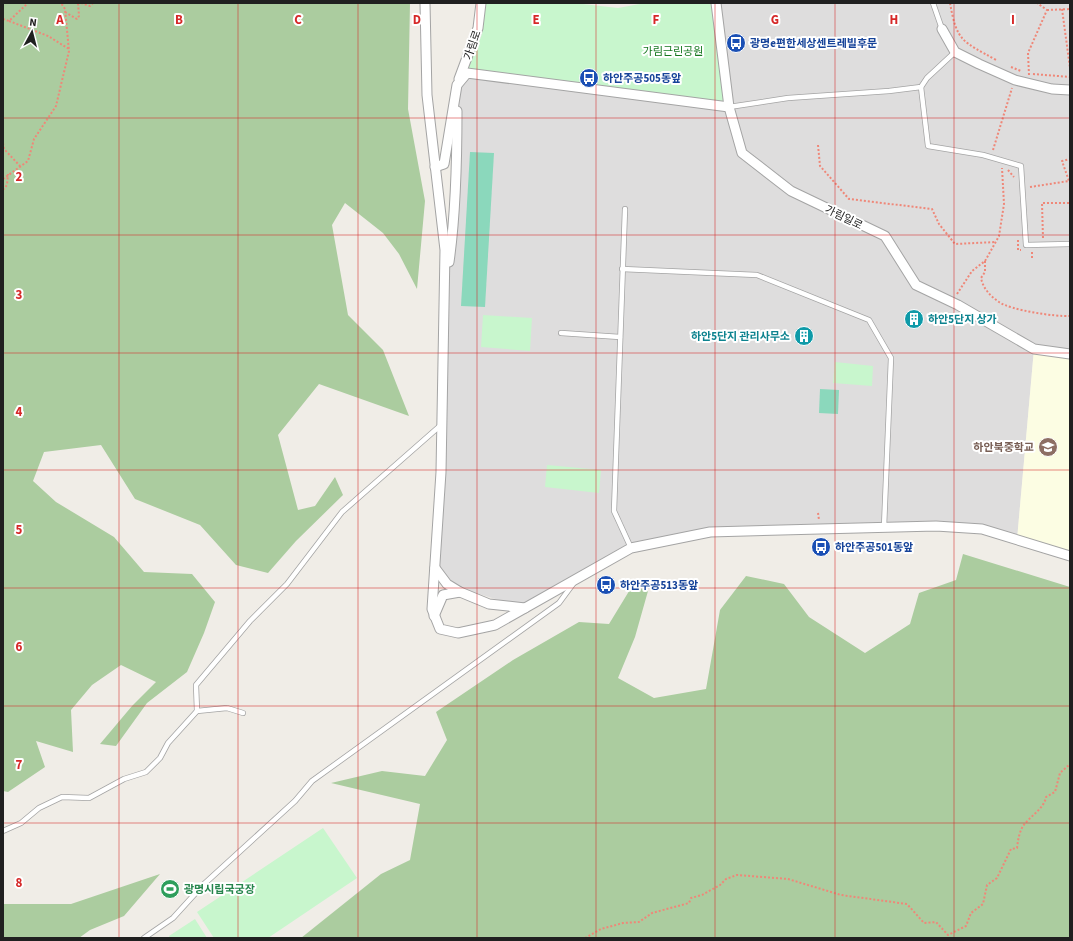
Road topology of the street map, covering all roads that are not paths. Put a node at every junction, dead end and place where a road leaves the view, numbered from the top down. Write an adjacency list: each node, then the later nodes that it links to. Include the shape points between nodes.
1 (425, 3): 11 (street, via 427,95)
2 (480, 3): 7 (street, 가림로, via 478,28)
3 (716, 3): 10 (street, 가림일로)
4 (933, 3): 5 (lane)
5 (942, 29): 6 (street)
6 (955, 52): 8 (lane); 9 (street, via 1015,80 1052,89)
7 (457, 85): 10 (street, via 467,73); 11 (street, via 444,164); 15 (street, via 452,242)
8 (921, 87): 10 (lane, via 788,98); 13 (lane, via 928,146 990,157 1021,166 1026,245)
9 (1070, 90)
10 (729, 107): 18 (street, 가림일로, via 742,153 791,190 884,236 916,285 1034,349)
11 (435, 167): 15 (street, via 445,250)
12 (625, 209): 14 (lane)
13 (1070, 244)
14 (622, 269): 17 (lane); 20 (lane, via 757,275 869,320 891,358)
15 (444, 297): 19 (street)
16 (561, 333): 17 (lane)
17 (620, 337): 21 (lane, via 614,511)
18 (1070, 354)
19 (442, 424): 23 (street); 28 (lane, via 342,512 287,584 250,621 196,686)
20 (884, 527): 21 (street, via 710,532); 22 (street, via 936,526 982,529)
21 (631, 548): 24 (street)
22 (1070, 556)
23 (435, 568): 25 (street, via 446,584); 27 (street, via 432,609)
24 (578, 578): 26 (street); 31 (lane, via 559,603 312,781 295,801 203,885 173,918)
25 (460, 592): 26 (street, via 489,604); 27 (street, via 443,595)
26 (525, 608): 27 (street, via 495,626 458,633 440,629)
27 (434, 616)
28 (197, 711): 29 (lane, via 227,708); 30 (lane, via 146,772 124,779 89,798 62,797 39,808 22,823)
29 (242, 713)
30 (3, 831)
31 (144, 938)

